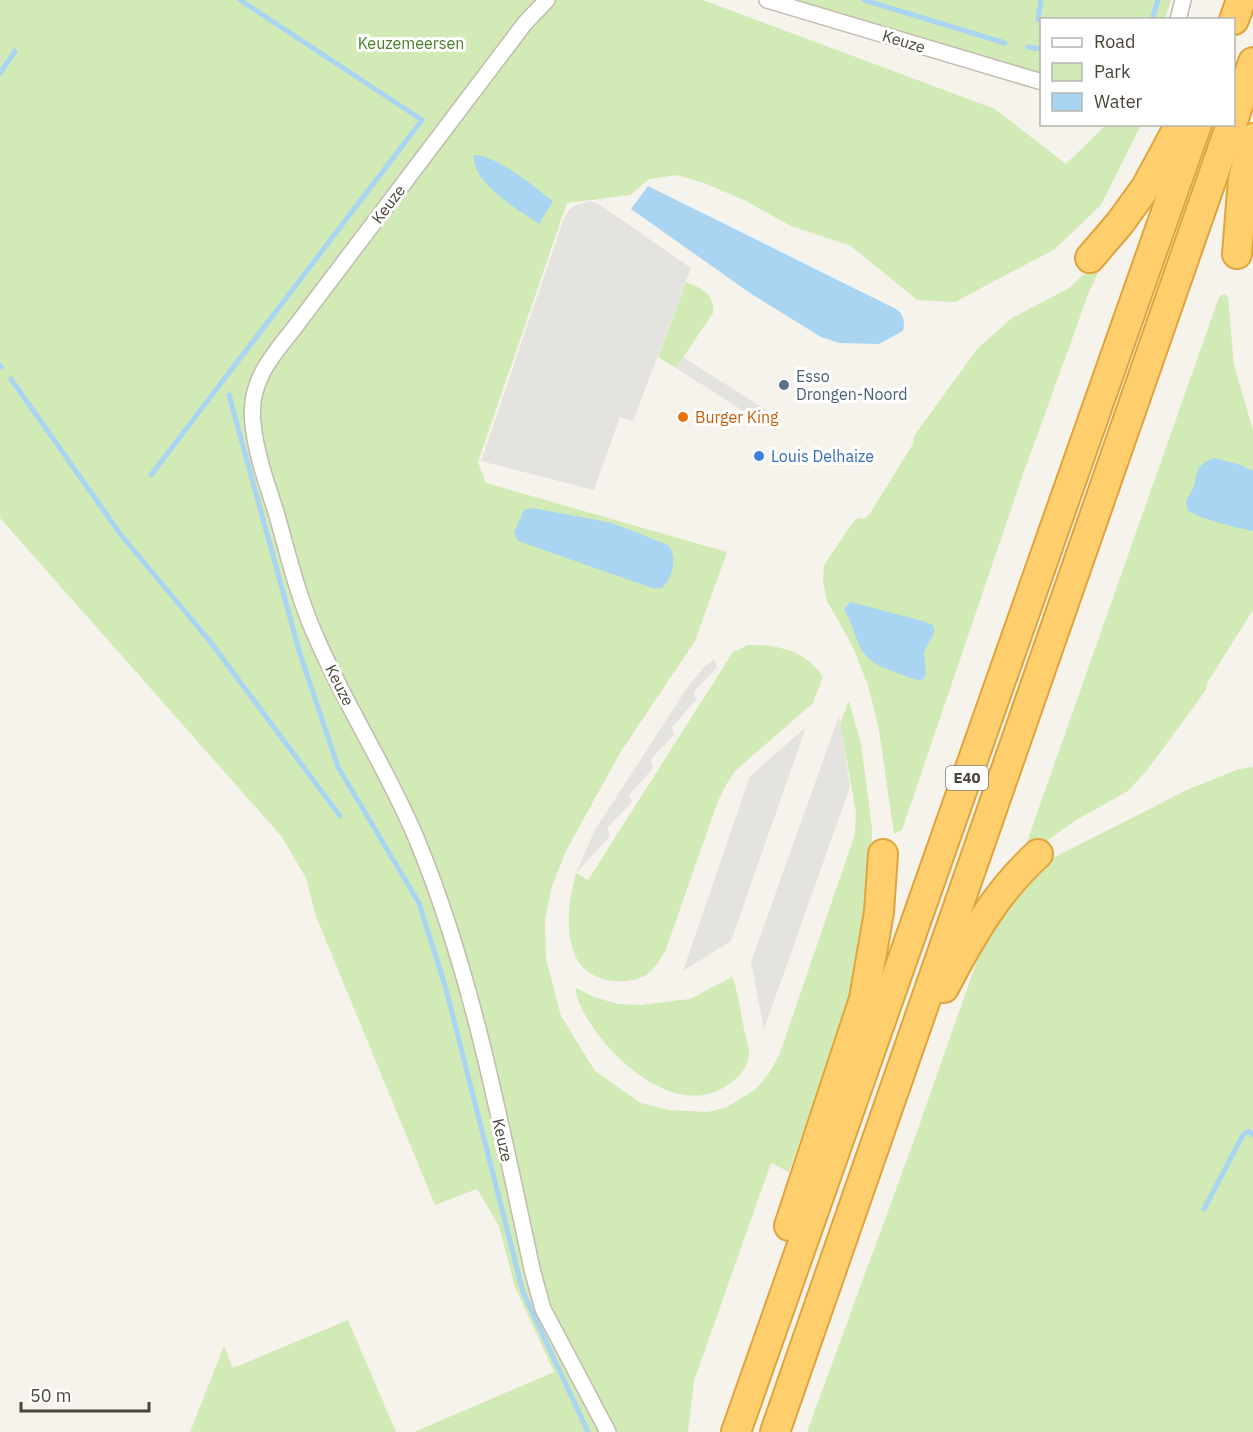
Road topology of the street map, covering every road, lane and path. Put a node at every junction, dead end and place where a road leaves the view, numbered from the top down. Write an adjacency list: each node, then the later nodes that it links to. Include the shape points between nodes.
1 (547, 0): 19 (street, Keuze, via 525,23 269,359 256,383 251,406 259,457 315,636 417,839 466,984 543,1309)
2 (767, 0): 8 (street, Keuze)
3 (1183, 0): 5 (street)
4 (1241, 0): 6 (highway)
5 (1178, 18)
6 (1234, 18)
7 (1253, 62): 9 (highway)
8 (1040, 82)
9 (1235, 112)
10 (1179, 126): 15 (highway, via 1146,187)
11 (1196, 126): 20 (highway, E40)
12 (1230, 126): 18 (highway, E40)
13 (1253, 138): 14 (highway, via 1243,179)
14 (1237, 254)
15 (1090, 258)
16 (883, 854): 20 (highway, via 879,912 864,999 786,1233)
17 (1038, 854): 18 (highway, via 994,901)
18 (911, 1040): 21 (highway, E40)
19 (608, 1432)
20 (736, 1432)
21 (775, 1432)

